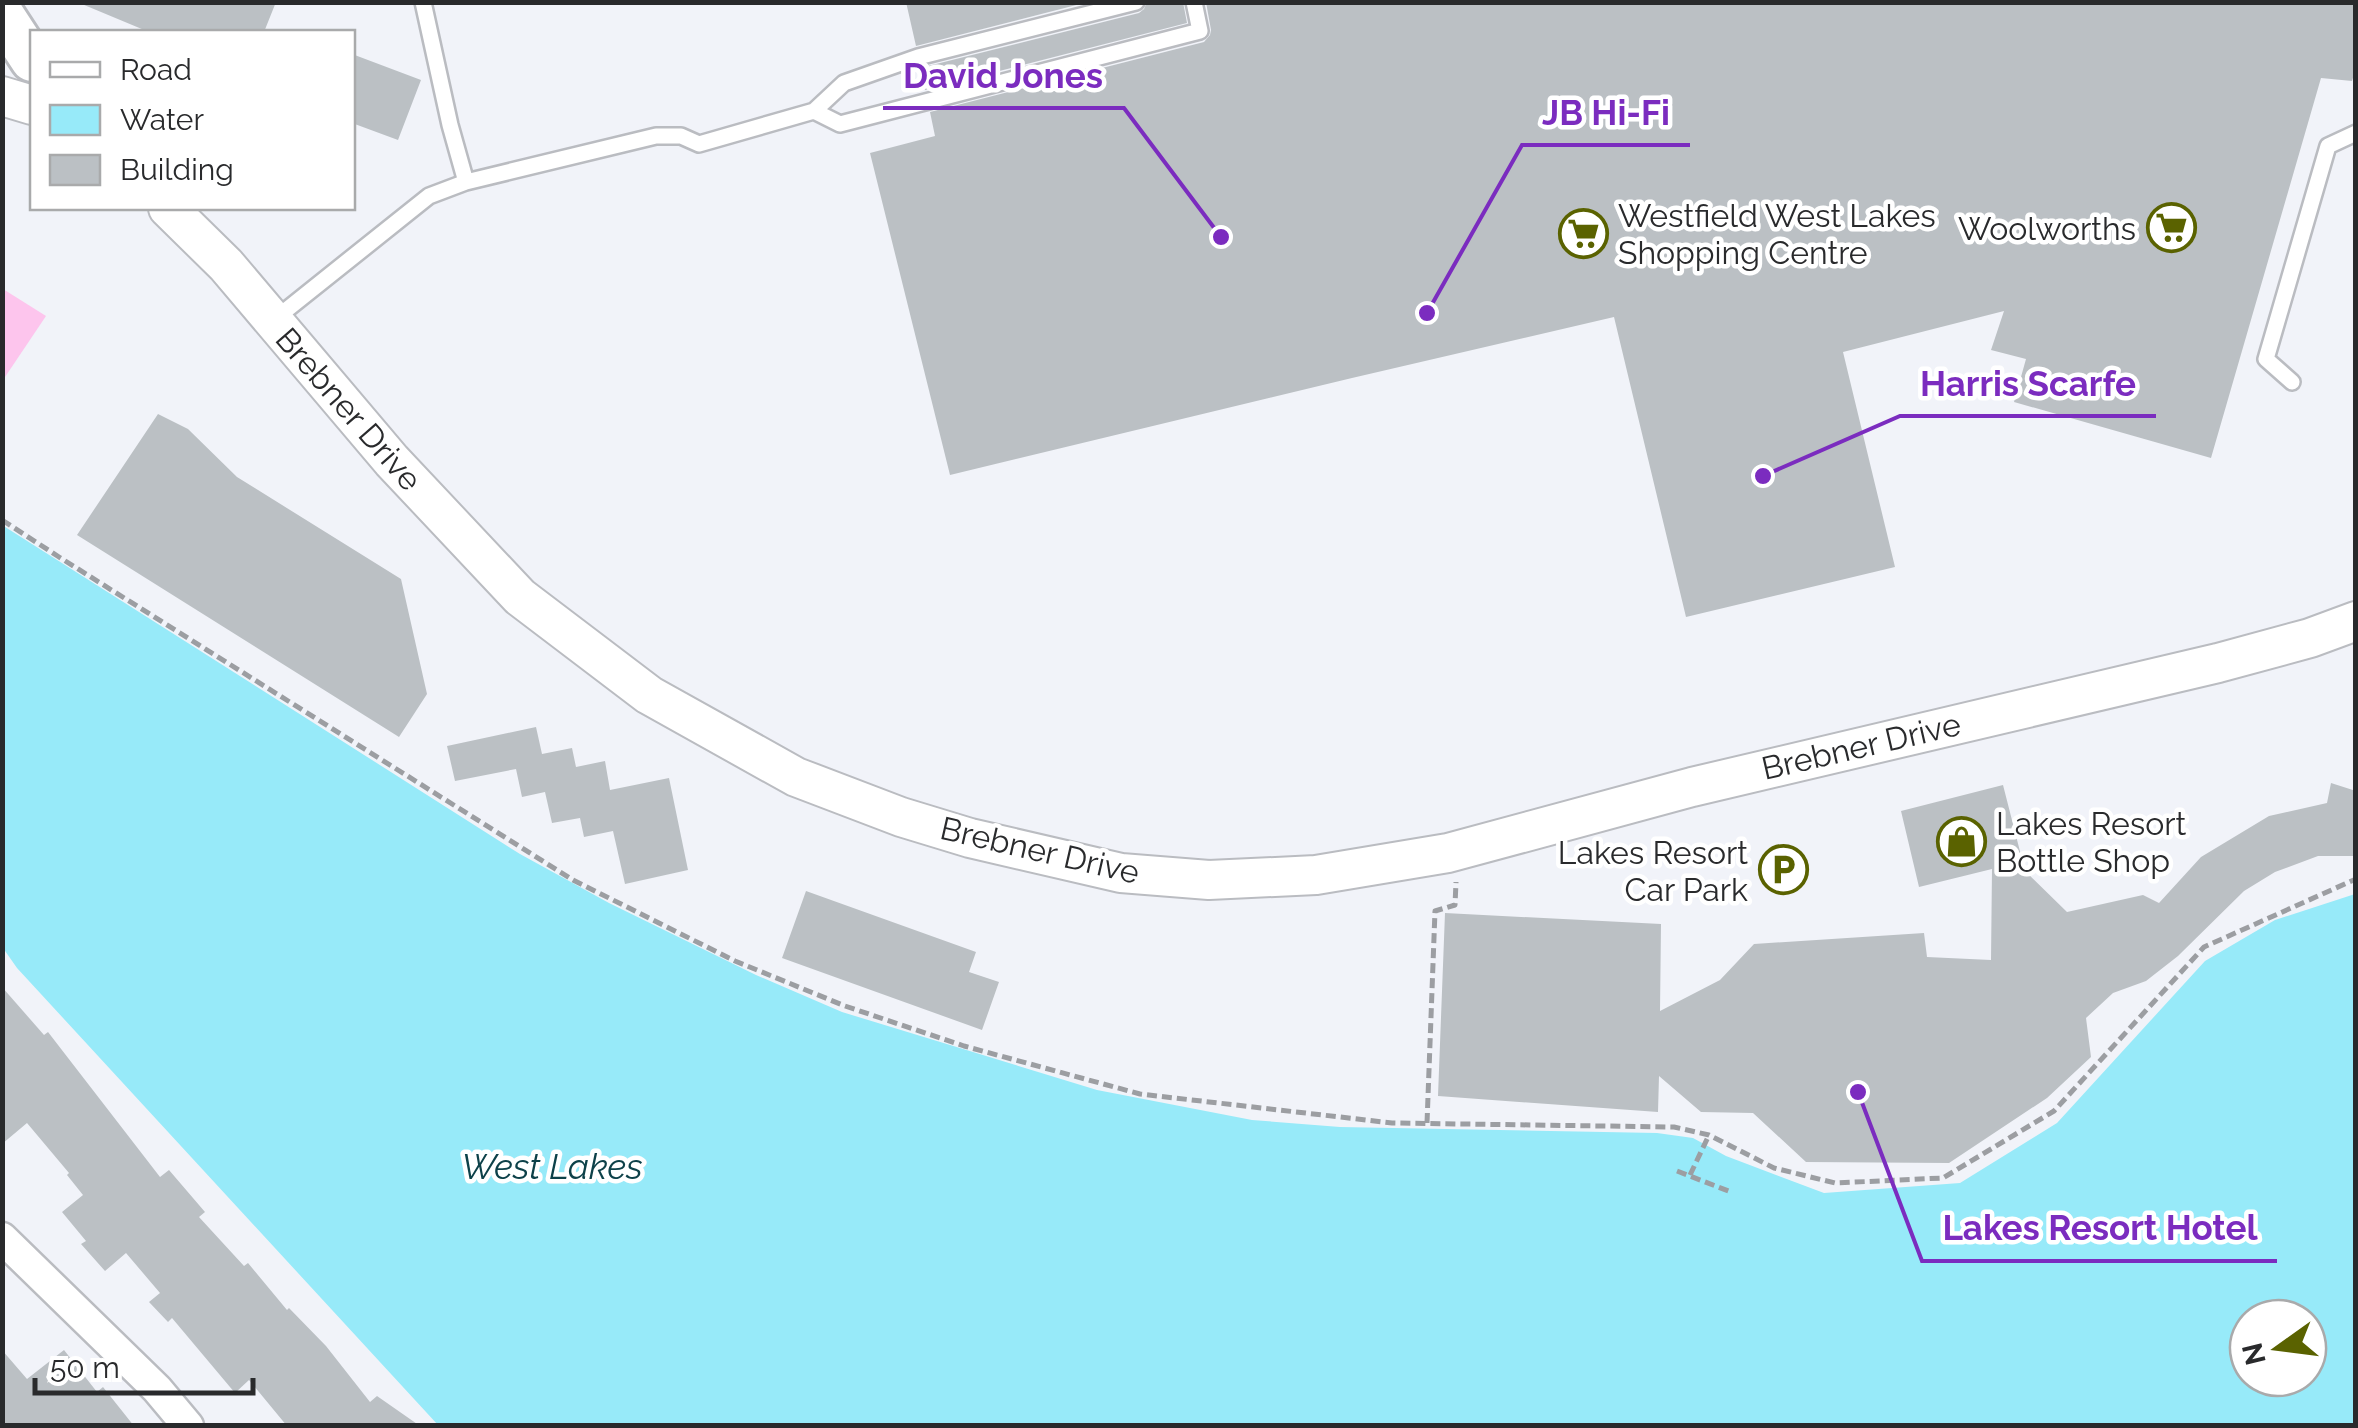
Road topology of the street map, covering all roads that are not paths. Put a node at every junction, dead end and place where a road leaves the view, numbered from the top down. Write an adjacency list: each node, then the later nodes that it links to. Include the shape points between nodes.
1 (423, 2): 12 (lane)
2 (1136, 2): 10 (lane, via 918,56 844,83)
3 (1194, 2): 10 (lane, via 1200,31 840,124)
4 (2, 14): 6 (main road)
5 (2, 53): 7 (street)
6 (30, 57)
7 (30, 72)
8 (2, 96): 9 (street)
9 (30, 104)
10 (814, 110): 12 (lane, via 699,144 656,136)
11 (2356, 133): 15 (lane, via 2328,146 2266,359)
12 (466, 182): 14 (lane, via 429,196)
13 (170, 210): 14 (street, Brebner Drive)
14 (272, 321): 16 (street, Brebner Drive, via 520,597 649,694 796,777 883,810 1121,873 1209,880 1316,875 1448,853 1692,787 2218,663)
15 (2292, 382)
16 (2356, 621)
17 (2, 1238): 18 (street)
18 (188, 1426)

